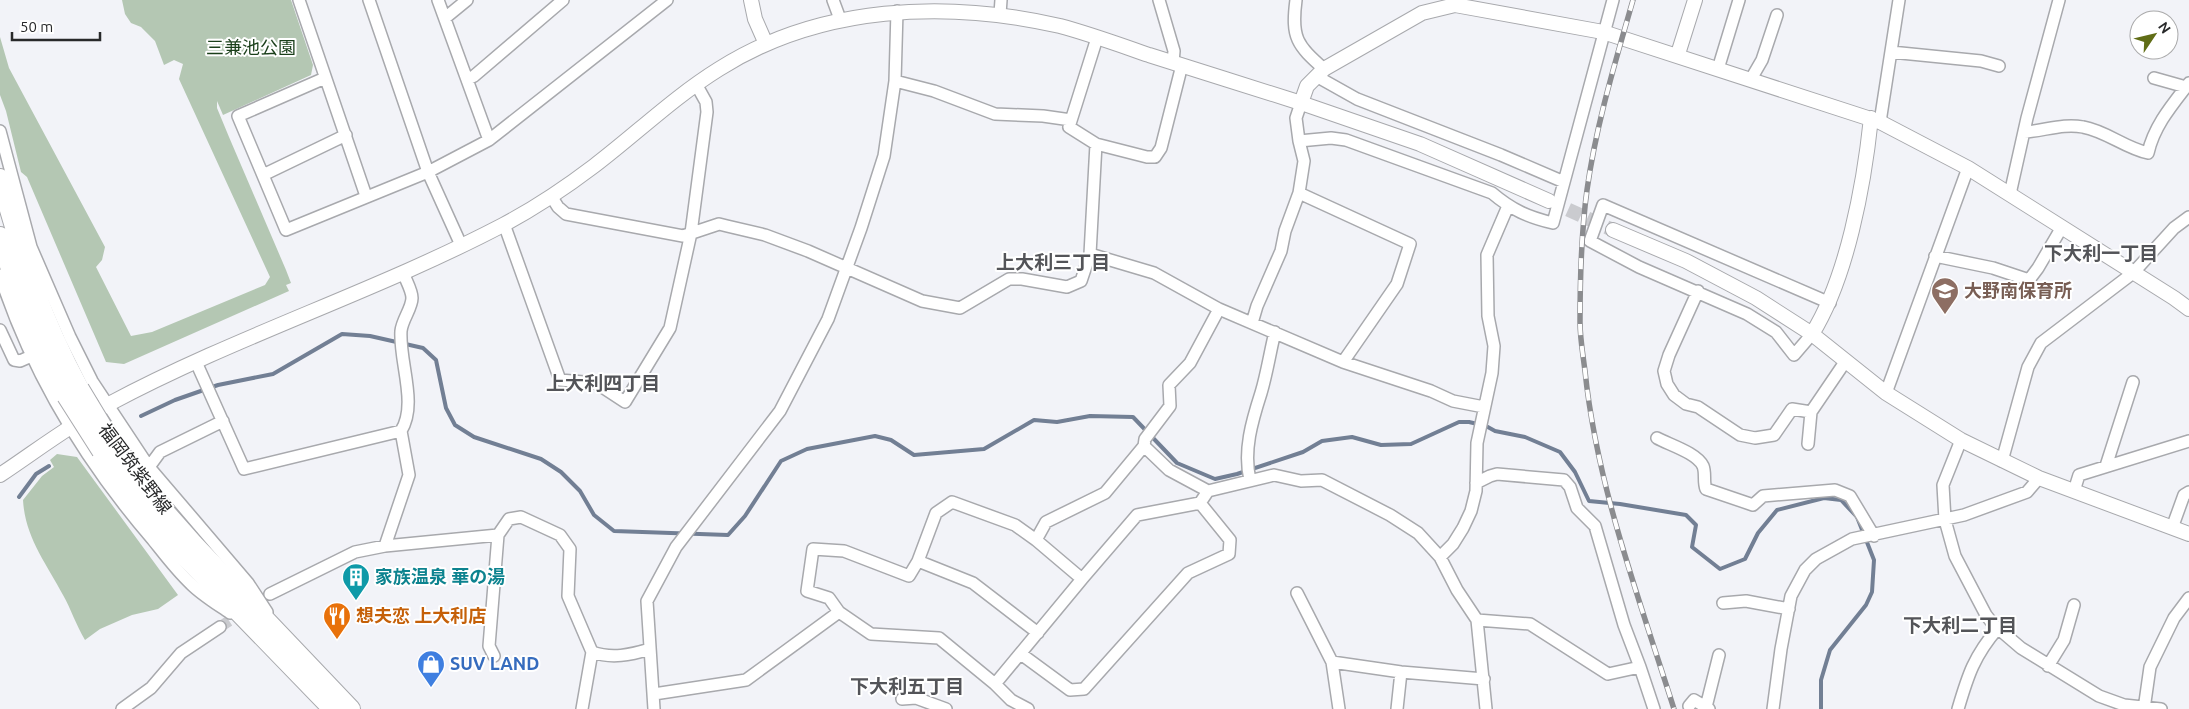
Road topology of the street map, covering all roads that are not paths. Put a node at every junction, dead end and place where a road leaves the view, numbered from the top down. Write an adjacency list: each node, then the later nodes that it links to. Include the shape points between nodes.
1 (299, 0): 32 (street)
2 (368, 0): 49 (street)
3 (438, 0): 21 (street)
4 (467, 0): 21 (street)
5 (563, 0): 34 (street)
6 (667, 0): 45 (street)
7 (751, 0): 25 (street)
8 (833, 0): 22 (street)
9 (1159, 0): 28 (street)
10 (1296, 0): 31 (street, via 1295,32 1302,49)
11 (1440, 0): 17 (street)
12 (1613, 0): 23 (street)
13 (1696, 0): 27 (street)
14 (1739, 0): 30 (street)
15 (1899, 0): 26 (street)
16 (2059, 0): 43 (street)
17 (1455, 4): 23 (street); 31 (street, via 1422,13)
18 (1000, 7): 19 (street); 24 (street)
19 (897, 11): 22 (street); 36 (street)
20 (1777, 15): 35 (street, via 1762,60)
21 (445, 18): 34 (street)
22 (840, 19): 25 (street)
23 (1603, 32): 27 (street); 52 (street)
24 (1097, 38): 28 (street); 40 (street)
25 (766, 44): 37 (street)
26 (1891, 52): 29 (street, via 1981,61); 41 (street)
27 (1678, 54): 30 (street)
28 (1177, 64): 39 (street); 47 (street, via 1161,148 1154,157)
29 (1999, 66)
30 (1718, 69): 35 (street)
31 (1320, 72): 39 (street, via 1307,86); 52 (street, via 1357,99)
32 (325, 78): 44 (street); 50 (street, via 238,116)
33 (2154, 78): 38 (street)
34 (468, 79): 45 (street)
35 (1751, 79): 41 (street)
36 (895, 81): 40 (street, via 934,91 995,114); 68 (street, via 884,156 862,228)
37 (696, 84): 56 (street); 63 (street, via 706,102 706,112)
38 (2187, 85): 43 (street, via 2160,123 2148,153 2083,127 2064,125)
39 (1301, 103): 46 (street, via 1296,118); 57 (street, via 1420,144)
40 (1071, 120): 47 (street, via 1069,127)
41 (1876, 120): 48 (street); 73 (street)
42 (0, 131): 87 (street, via 31,247 67,338)
43 (2024, 132): 54 (street)
44 (346, 135): 50 (street); 55 (street)
45 (489, 140): 49 (street)
46 (1299, 141): 53 (street, via 1304,161); 58 (street, via 1346,140 1492,193)
47 (1096, 144): 66 (street)
48 (1968, 168): 54 (street); 67 (street)
49 (428, 172): 55 (street); 65 (street)
50 (262, 175): 55 (street, via 286,230)
51 (0, 178): 85 (main road, 福岡筑紫野線, via 19,248)
52 (1564, 182): 58 (street, via 1553,223)
53 (1299, 193): 76 (street, via 1281,251); 82 (street, via 1410,244 1397,284)
54 (2010, 194): 61 (street)
55 (366, 196)
56 (551, 196): 60 (street); 63 (street, via 566,214 660,233 682,236)
57 (1550, 201)
58 (1508, 206): 88 (street, via 1487,255 1488,316 1494,346)
59 (2189, 217): 70 (street, via 2174,228)
60 (504, 224): 63 (street, via 560,380 596,382 625,402 670,328); 65 (street)
61 (2062, 226): 67 (street, via 2029,280 1993,268); 70 (street)
62 (1613, 230): 79 (street, via 1686,261 1756,298)
63 (691, 233): 68 (street, via 720,224 765,235)
64 (0, 236): 85 (main road, 福岡筑紫野線, via 27,313)
65 (461, 245): 69 (street)
66 (1090, 254): 68 (street, via 1081,281 1067,287 1022,278 1009,279 960,308 922,301); 74 (street, via 1154,273)
67 (1935, 256): 86 (street)
68 (846, 267): 131 (street, via 828,319 780,411 676,547 647,601)
69 (403, 272): 81 (street); 92 (street, via 412,298 401,328 400,352 408,403 407,421)
70 (2133, 272): 75 (street); 98 (street, via 2041,343 2028,367)
71 (0, 275): 80 (street)
72 (1698, 291): 73 (street, via 1639,267 1590,241 1603,205); 79 (street, via 1776,332 1794,355); 89 (street, via 1664,371 1674,395 1740,435 1755,438 1774,435 1792,409)
73 (1830, 303): 79 (street)
74 (1219, 309): 76 (street); 96 (street, via 1190,363 1169,385 1170,406)
75 (2189, 309)
76 (1252, 323): 78 (street)
77 (0, 330): 80 (street, via 14,360)
78 (1275, 332): 82 (street); 103 (street, via 1254,409 1246,463)
79 (1812, 334): 83 (street)
80 (34, 355): 91 (street)
81 (196, 362): 87 (street); 90 (street)
82 (1343, 362): 88 (street, via 1453,401)
83 (1845, 362): 86 (street); 89 (street)
84 (2133, 382): 99 (street)
85 (73, 393): 130 (main road, 福岡筑紫野線, bridge, via 133,496 177,549)
86 (1886, 394): 94 (street)
87 (107, 405): 91 (street); 100 (street)
88 (1484, 407): 104 (street, via 1477,443)
89 (1812, 412): 97 (street)
90 (223, 421): 92 (street, via 244,468); 100 (street, via 160,452)
91 (70, 428): 101 (street); 130 (street, via 134,518 191,584)
92 (401, 431): 115 (street, via 409,475)
93 (1657, 438): 113 (street, via 1697,457 1704,468 1706,489 1753,505 1763,496 1835,490 1850,496)
94 (1960, 440): 98 (street); 109 (street, via 1943,485)
95 (2189, 441): 99 (street)
96 (1145, 442): 105 (street, via 1169,470); 114 (street, via 1104,492 1046,522)
97 (1808, 444)
98 (2002, 461): 102 (street)
99 (2106, 466): 106 (street, via 2079,476)
100 (149, 467): 130 (street, via 248,583 264,607)
101 (0, 475)
102 (2040, 478): 106 (street); 109 (street, via 2027,492)
103 (1250, 480): 105 (street); 116 (street, via 1274,475 1300,482 1322,480 1418,533)
104 (1476, 483): 116 (street, via 1471,511 1463,528); 138 (street, via 1498,474 1564,480 1577,508 1595,526)
105 (1208, 491): 108 (street)
106 (2074, 491): 110 (street)
107 (2189, 492): 110 (street, via 2184,495)
108 (1200, 503): 118 (street, via 1137,515); 133 (street, via 1230,540 1229,554 1188,573 1084,690 1070,690)
109 (1945, 520): 113 (street); 128 (street, via 1955,556 1986,615)
110 (2172, 528): 112 (street)
111 (498, 534): 115 (street); 132 (street, via 509,519 521,517 560,535 570,549 568,596); 135 (street, via 489,646)
112 (2189, 534)
113 (1874, 536): 124 (street, via 1852,540 1816,560 1796,586)
114 (1036, 540): 117 (street, via 1015,525 952,502 936,513); 118 (street)
115 (385, 546): 120 (street, via 356,552)
116 (1440, 557): 126 (street)
117 (918, 561): 125 (street, via 909,576 844,551 812,548 807,592 829,598); 129 (street, via 973,583)
118 (1082, 579): 129 (street)
119 (1297, 593): 136 (street)
120 (270, 594)
121 (2189, 598): 146 (street, via 2174,618 2150,667)
122 (1723, 603): 124 (street, via 1746,601)
123 (2074, 605): 137 (street, via 2064,640)
124 (1789, 609): 158 (street)
125 (839, 612): 141 (street, via 871,634 939,638); 142 (street, via 746,680)
126 (1477, 620): 138 (street, via 1530,624 1608,674); 140 (street)
127 (220, 627): 147 (street, via 181,653 151,688)
128 (1998, 628): 137 (street); 159 (street, via 1973,662)
129 (1038, 633): 133 (street)
130 (270, 634): 148 (main road, 福岡筑紫野線); 149 (main road, 福岡筑紫野線)
131 (650, 648): 132 (street, via 632,655 605,657); 142 (street)
132 (592, 652): 150 (street)
133 (1021, 654): 141 (street)
134 (1720, 655): 145 (street)
135 (494, 656)
136 (1332, 662): 139 (street); 154 (street)
137 (2048, 666): 146 (street, via 2099,696)
138 (1640, 667): 157 (street)
139 (1401, 672): 140 (street); 155 (street)
140 (1484, 680): 156 (street)
141 (995, 684): 153 (street, via 1011,700)
142 (654, 694): 151 (street)
143 (902, 699): 152 (street, via 916,698)
144 (1689, 706): 145 (street, via 1694,700)
145 (1708, 708)
146 (2144, 708): 160 (street)
147 (122, 709)
148 (332, 709)
149 (351, 709)
150 (582, 709)
151 (654, 709)
152 (946, 709)
153 (1028, 709)
154 (1339, 709)
155 (1397, 709)
156 (1486, 709)
157 (1654, 709)
158 (1773, 709)
159 (1958, 709)
160 (2161, 709)

